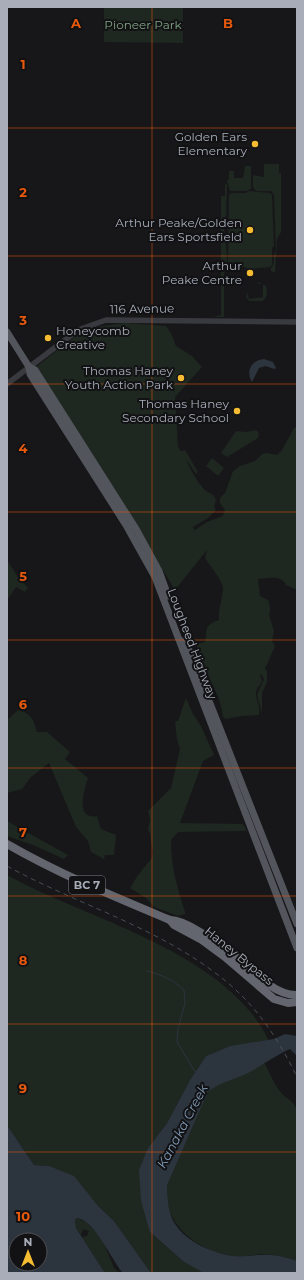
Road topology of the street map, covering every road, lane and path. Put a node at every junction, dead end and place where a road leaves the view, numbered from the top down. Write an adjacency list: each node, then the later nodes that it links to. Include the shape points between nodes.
1 (297, 322): 3 (street, 116 Avenue, via 106,320 78,330)
2 (7, 332): 3 (main road, Lougheed Highway)
3 (29, 367): 4 (street, 116 Avenue); 7 (main road, Lougheed Highway, via 35,370 122,506 158,571); 8 (main road, Lougheed Highway, via 30,374 126,525 155,577)
4 (7, 384)
5 (7, 844): 6 (highway, Haney Bypass / BC 7, via 36,861)
6 (170, 920): 9 (highway, Haney Bypass / BC 7, via 182,923 225,948 277,991); 11 (highway, Haney Bypass / BC 7, via 225,957 274,999)
7 (297, 924)
8 (297, 948)
9 (297, 995)
10 (297, 1002): 11 (highway, Haney Bypass / BC 7)
11 (288, 1003): 12 (highway, BC 7)
12 (297, 1008)

